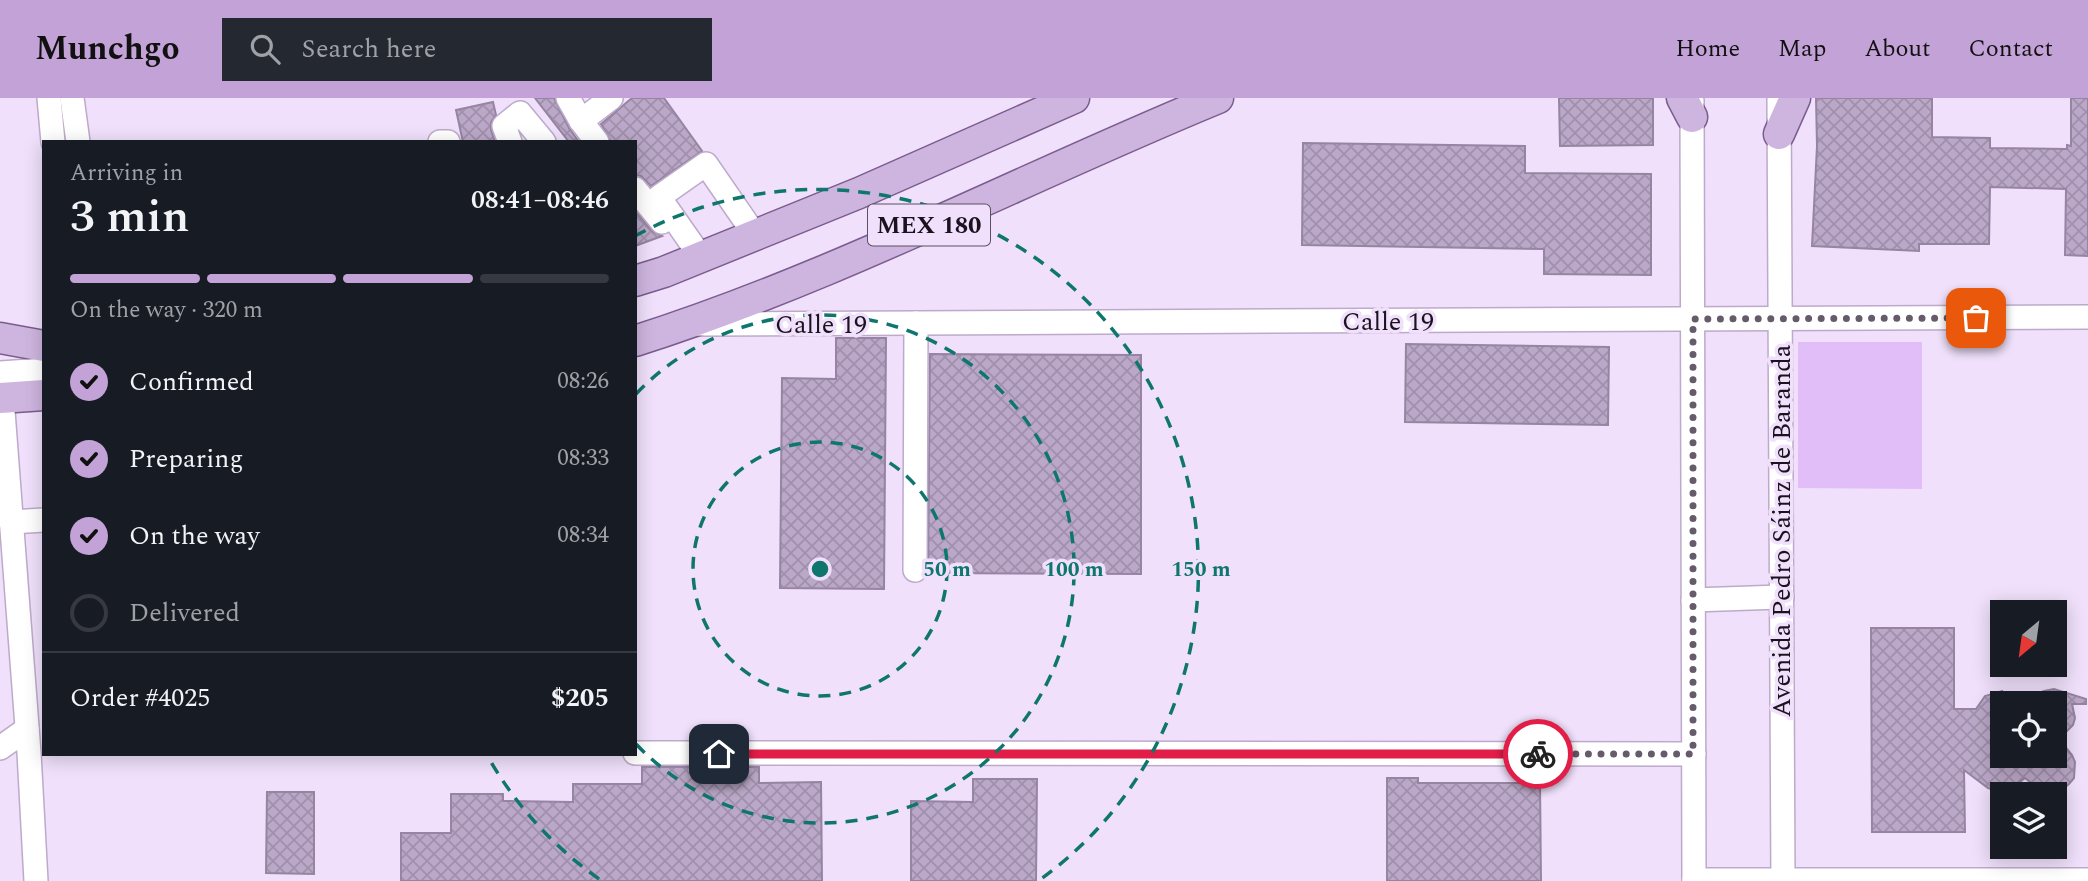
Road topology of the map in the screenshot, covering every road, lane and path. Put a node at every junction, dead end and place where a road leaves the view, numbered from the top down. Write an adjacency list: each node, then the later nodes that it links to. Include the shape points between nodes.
1 (49, 98): 12 (street)
2 (72, 98): 13 (street)
3 (568, 98): 10 (street)
4 (611, 98): 10 (street)
5 (1074, 98): 18 (main road, MEX 180)
6 (1218, 98): 25 (main road, MEX 180, via 956,214)
7 (1779, 98): 11 (street, Avenida Pedro Sáinz de Baranda)
8 (1795, 98): 11 (main road)
9 (1689, 104): 22 (street)
10 (580, 121): 16 (street)
11 (1779, 134): 23 (street, Avenida Pedro Sáinz de Baranda)
12 (53, 140)
13 (77, 140)
14 (509, 140): 15 (street, via 504,126 520,113)
15 (542, 140)
16 (595, 140)
17 (637, 191): 19 (street)
18 (755, 235): 19 (main road, MEX 180); 19 (street, via 706,164 659,197)
19 (697, 258): 20 (main road, MEX 180)
20 (637, 280)
21 (2088, 317): 23 (street, Calle 19)
22 (1693, 319): 23 (street, Calle 19); 24 (street, Calle 19); 38 (street)
23 (1780, 319): 37 (street, Avenida Pedro Sáinz de Baranda)
24 (916, 323): 25 (street, Calle 19); 36 (street)
25 (688, 324): 27 (main road, MEX 180)
26 (0, 338): 28 (main road)
27 (637, 340)
28 (42, 346)
29 (42, 354): 30 (main road)
30 (0, 357)
31 (42, 371): 32 (street)
32 (1, 390): 33 (main road); 35 (street)
33 (42, 395)
34 (42, 520): 35 (street)
35 (11, 522): 39 (street)
36 (915, 570)
37 (1782, 597): 38 (street); 45 (street, Avenida Pedro Sáinz de Baranda)
38 (1693, 600): 43 (street)
39 (27, 729): 40 (street); 41 (street)
40 (0, 748)
41 (36, 754): 47 (street)
42 (637, 754): 43 (street)
43 (1693, 754): 44 (street)
44 (1694, 880): 45 (street)
45 (1783, 880): 46 (street)
46 (2088, 880)
47 (36, 881)

